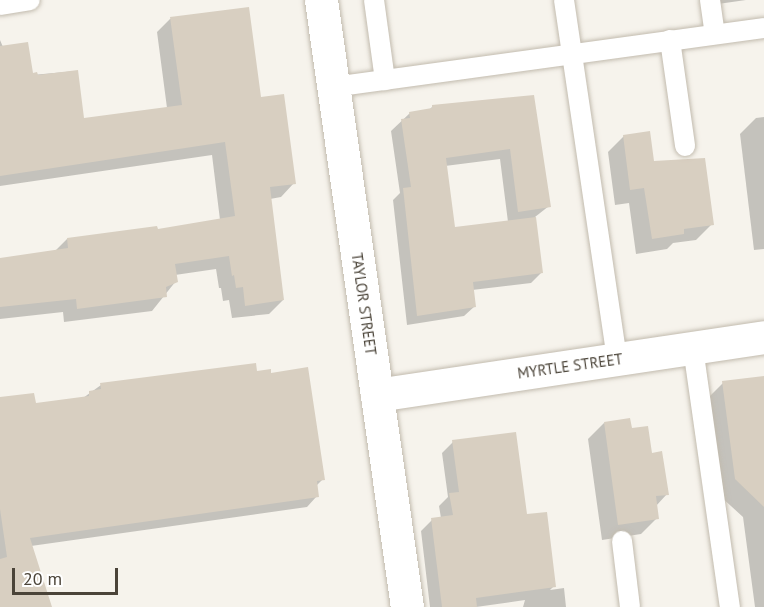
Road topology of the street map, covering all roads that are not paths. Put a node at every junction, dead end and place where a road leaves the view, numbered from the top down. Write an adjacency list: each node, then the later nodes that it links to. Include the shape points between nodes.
1 (30, 0): 6 (lane)
2 (321, 0): 12 (street, TAYLOR STREET)
3 (374, 0): 11 (lane)
4 (564, 0): 10 (lane)
5 (710, 0): 8 (lane)
6 (0, 5)
7 (764, 28): 8 (lane)
8 (715, 34): 9 (lane)
9 (670, 40): 10 (lane); 13 (lane)
10 (572, 54): 11 (lane); 16 (lane)
11 (385, 80): 12 (lane)
12 (333, 87): 17 (street, TAYLOR STREET)
13 (685, 146)
14 (764, 337): 15 (street, MYRTLE STREET)
15 (693, 348): 16 (street, MYRTLE STREET); 21 (lane)
16 (617, 359): 17 (street, MYRTLE STREET)
17 (377, 395): 19 (street, TAYLOR STREET)
18 (622, 541): 20 (lane)
19 (407, 607)
20 (630, 607)
21 (730, 607)

